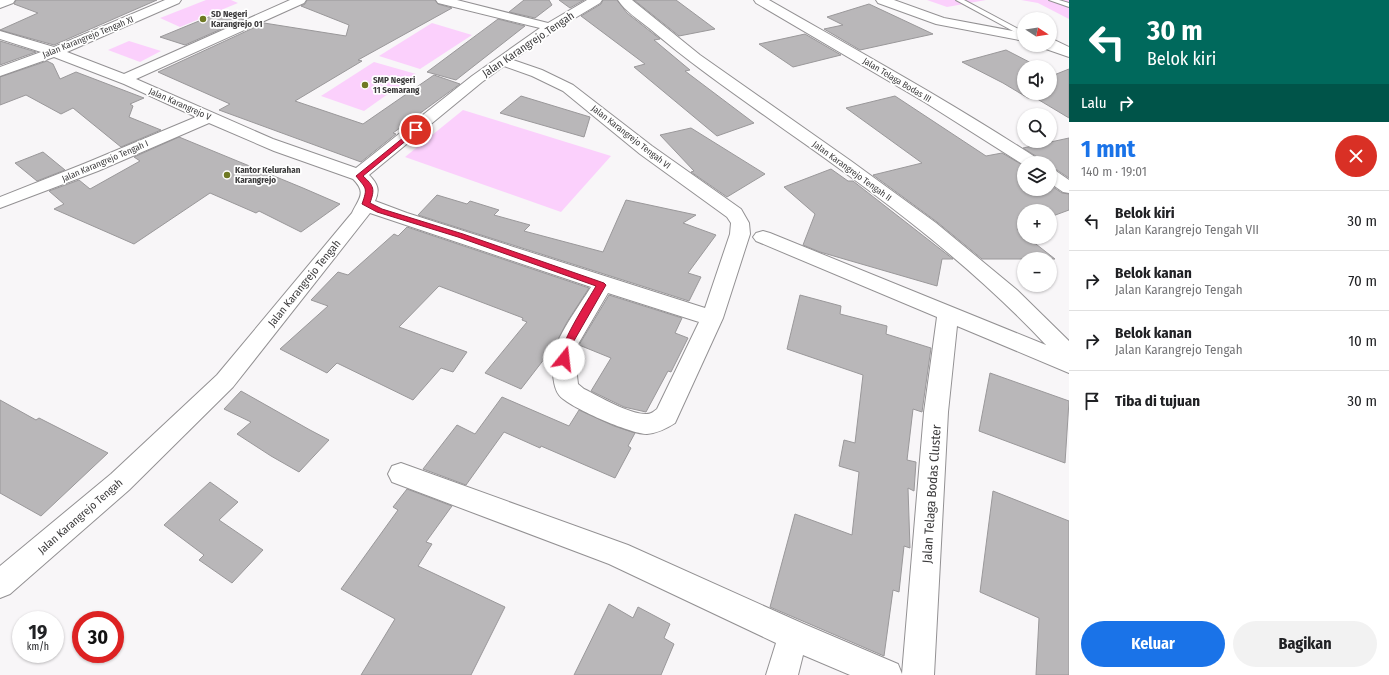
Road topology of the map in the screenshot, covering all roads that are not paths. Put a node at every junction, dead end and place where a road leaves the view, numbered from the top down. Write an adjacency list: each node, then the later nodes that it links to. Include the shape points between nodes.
1 (9, 0): 12 (street)
2 (175, 0): 19 (street, Jalan Karangrejo Tengah XI)
3 (300, 0): 23 (street)
4 (442, 0): 13 (street)
5 (596, 0): 13 (street, Jalan Karangrejo Tengah)
6 (624, 0): 35 (street, Jalan Karangrejo Tengah II, via 725,82 919,219 1002,287)
7 (760, 0): 25 (street, Jalan Telaga Bodas III)
8 (882, 0): 16 (street, via 941,21)
9 (959, 0): 14 (lane)
10 (1052, 0): 11 (lane)
11 (1066, 3)
12 (0, 4)
13 (550, 27): 21 (street, Jalan Karangrejo Tengah)
14 (1017, 32)
15 (0, 35): 19 (street, Jalan Karangrejo V)
16 (1017, 35)
17 (1057, 44): 20 (lane)
18 (1057, 48): 20 (street)
19 (54, 51): 22 (street, Jalan Karangrejo Tengah XI); 23 (street, Jalan Karangrejo V)
20 (1069, 52)
21 (502, 61): 26 (street, Jalan Karangrejo Tengah); 34 (street, Jalan Karangrejo Tengah VI, via 537,73 568,88 646,150 734,213 740,223 740,234)
22 (0, 72)
23 (124, 79): 24 (street, Jalan Karangrejo V)
24 (210, 117): 26 (street, Jalan Karangrejo V, via 255,138); 29 (street, Jalan Karangrejo Tengah I)
25 (1022, 156)
26 (359, 176): 30 (street, Jalan Karangrejo Tengah, via 369,185 370,193)
27 (1057, 180): 28 (street)
28 (1069, 188)
29 (0, 203)
30 (366, 204): 32 (street); 38 (street, Jalan Karangrejo Tengah, via 360,215 225,381 120,482)
31 (763, 237): 33 (street)
32 (602, 285): 34 (street); 34 (street, via 566,346 564,359 567,388 576,396 630,420 646,424 658,422 666,416)
33 (948, 313): 36 (street); 42 (street, Jalan Telaga Bodas Cluster, via 936,412)
34 (712, 318)
35 (1069, 355)
36 (1069, 364)
37 (401, 474): 39 (street, via 618,554)
38 (0, 584)
39 (793, 635): 40 (street); 41 (street)
40 (782, 675)
41 (887, 675)
42 (918, 675)

